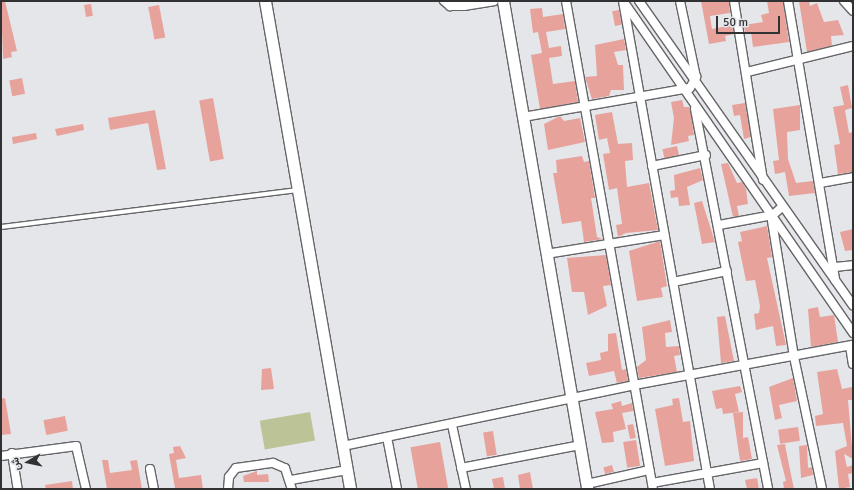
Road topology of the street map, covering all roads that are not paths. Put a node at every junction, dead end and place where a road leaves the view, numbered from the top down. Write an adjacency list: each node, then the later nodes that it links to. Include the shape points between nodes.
1 (265, 1): 27 (street)
2 (444, 1): 3 (street, via 450,6)
3 (494, 1)
4 (503, 1): 21 (street)
5 (566, 1): 19 (street)
6 (623, 1): 17 (street); 18 (street)
7 (639, 1): 16 (street)
8 (680, 1): 16 (street)
9 (734, 1): 15 (street)
10 (788, 1): 14 (street)
11 (844, 1): 12 (street)
12 (853, 11)
13 (853, 46): 14 (street)
14 (799, 57): 15 (street); 26 (street)
15 (747, 72): 25 (street)
16 (694, 84): 17 (street); 25 (street)
17 (684, 90): 18 (street); 20 (street)
18 (642, 96): 19 (street); 23 (street)
19 (583, 104): 21 (street); 33 (street)
20 (695, 105): 22 (street); 29 (street)
21 (523, 117): 34 (street)
22 (706, 155): 23 (street); 30 (street)
23 (652, 166): 32 (street)
24 (853, 177): 26 (street)
25 (764, 183): 28 (street)
26 (820, 183): 36 (street)
27 (296, 190): 31 (lane); 52 (street)
28 (783, 206): 29 (street); 38 (street)
29 (772, 216): 30 (street); 41 (street); 43 (street)
30 (719, 225): 37 (street)
31 (1, 227)
32 (664, 235): 33 (street); 39 (street)
33 (609, 243): 34 (street); 47 (street)
34 (546, 254): 48 (street)
35 (853, 265): 36 (street)
36 (835, 266): 38 (street)
37 (727, 271): 39 (street); 45 (street)
38 (835, 281): 40 (street)
39 (673, 282): 46 (street)
40 (853, 304)
41 (853, 333)
42 (852, 346): 43 (street); 44 (street)
43 (794, 357): 45 (street); 74 (street)
44 (853, 364)
45 (744, 365): 46 (street); 55 (street)
46 (689, 376): 47 (street); 60 (street)
47 (634, 385): 48 (street); 59 (street)
48 (572, 398): 49 (street); 51 (street)
49 (452, 425): 50 (street); 56 (street)
50 (386, 437): 52 (street); 70 (street)
51 (580, 445): 56 (street); 62 (street)
52 (342, 446): 58 (street)
53 (12, 453): 54 (street); 64 (street); 65 (street, via 76,446)
54 (1, 456)
55 (763, 463): 60 (street); 73 (street)
56 (461, 468): 71 (street)
57 (150, 469): 66 (street)
58 (347, 470): 61 (street); 69 (street)
59 (649, 470): 62 (street); 63 (street)
60 (707, 474): 63 (street); 72 (street)
61 (291, 480): 67 (street, via 280,464 245,465 231,472); 68 (street)
62 (587, 486)
63 (652, 486)
64 (18, 489)
65 (86, 489)
66 (154, 489)
67 (228, 489)
68 (292, 489)
69 (350, 489)
70 (397, 489)
71 (466, 489)
72 (710, 489)
73 (768, 489)
74 (822, 489)

